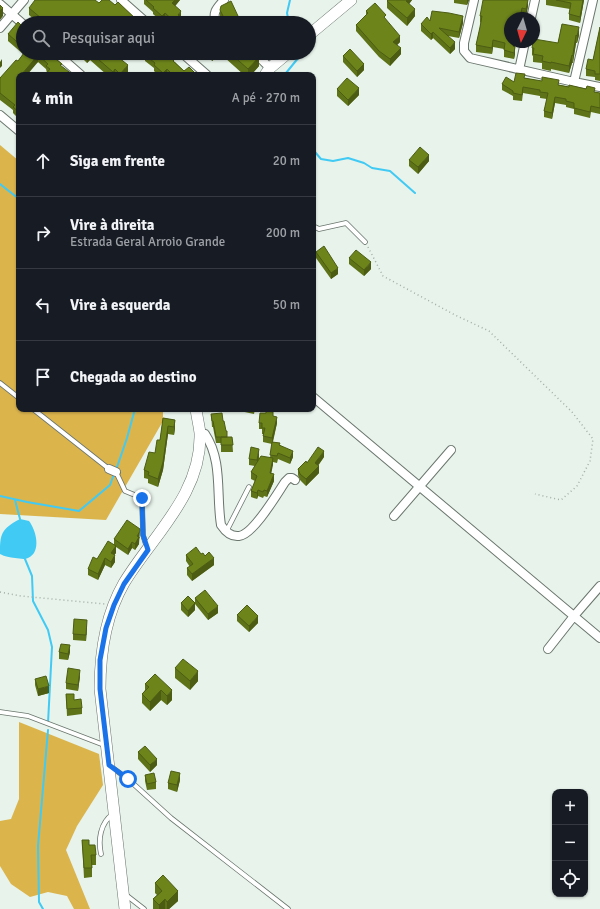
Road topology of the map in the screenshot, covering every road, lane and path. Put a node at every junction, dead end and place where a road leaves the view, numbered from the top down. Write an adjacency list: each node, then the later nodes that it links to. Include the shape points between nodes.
1 (24, 0): 10 (street)
2 (121, 0): 11 (street)
3 (224, 0): 12 (street, via 216,9)
4 (351, 0): 15 (main road)
5 (474, 0): 21 (street, via 464,50 470,58)
6 (535, 0): 9 (street)
7 (594, 0): 25 (street)
8 (0, 4): 10 (street)
9 (532, 12)
10 (12, 14): 13 (street); 14 (street)
11 (140, 16)
12 (214, 16)
13 (16, 18)
14 (0, 28)
15 (316, 30)
16 (524, 48): 21 (street)
17 (64, 60): 23 (street)
18 (190, 60): 24 (street)
19 (260, 60): 22 (street)
20 (280, 60): 22 (main road)
21 (519, 70): 25 (street)
22 (268, 71)
23 (78, 72)
24 (204, 72)
25 (574, 82): 26 (street)
26 (600, 87)
27 (0, 115): 28 (street)
28 (16, 128)
29 (316, 228): 30 (lane, via 346,223)
30 (365, 242): 41 (path, via 383,276 489,331 572,412 593,439 590,461 577,486 561,500)
31 (0, 382): 32 (lane)
32 (16, 395)
33 (316, 399): 39 (street)
34 (37, 412): 44 (lane, via 113,471 125,491 142,498 143,535)
35 (196, 412): 36 (main road)
36 (200, 433): 43 (street, via 205,434 217,464 221,525); 44 (main road, via 198,458 192,478 176,512)
37 (451, 450): 39 (street)
38 (296, 480): 43 (street, via 289,478 284,482 245,534 234,536)
39 (420, 486): 42 (street); 48 (street)
40 (249, 487): 43 (lane)
41 (535, 494)
42 (394, 516)
43 (226, 532)
44 (148, 550): 47 (main road, via 124,584)
45 (600, 586): 48 (street)
46 (0, 592): 47 (path)
47 (114, 605): 52 (main road, via 106,628 100,660 100,689)
48 (574, 616): 49 (street); 50 (street)
49 (600, 638)
50 (548, 649)
51 (0, 712): 52 (lane, via 28,716)
52 (106, 746): 53 (main road)
53 (109, 765): 54 (main road); 59 (lane)
54 (115, 813): 55 (lane, via 107,818 99,838); 56 (main road)
55 (102, 854)
56 (124, 894): 57 (main road); 58 (lane)
57 (126, 909)
58 (144, 909)
59 (288, 909)

